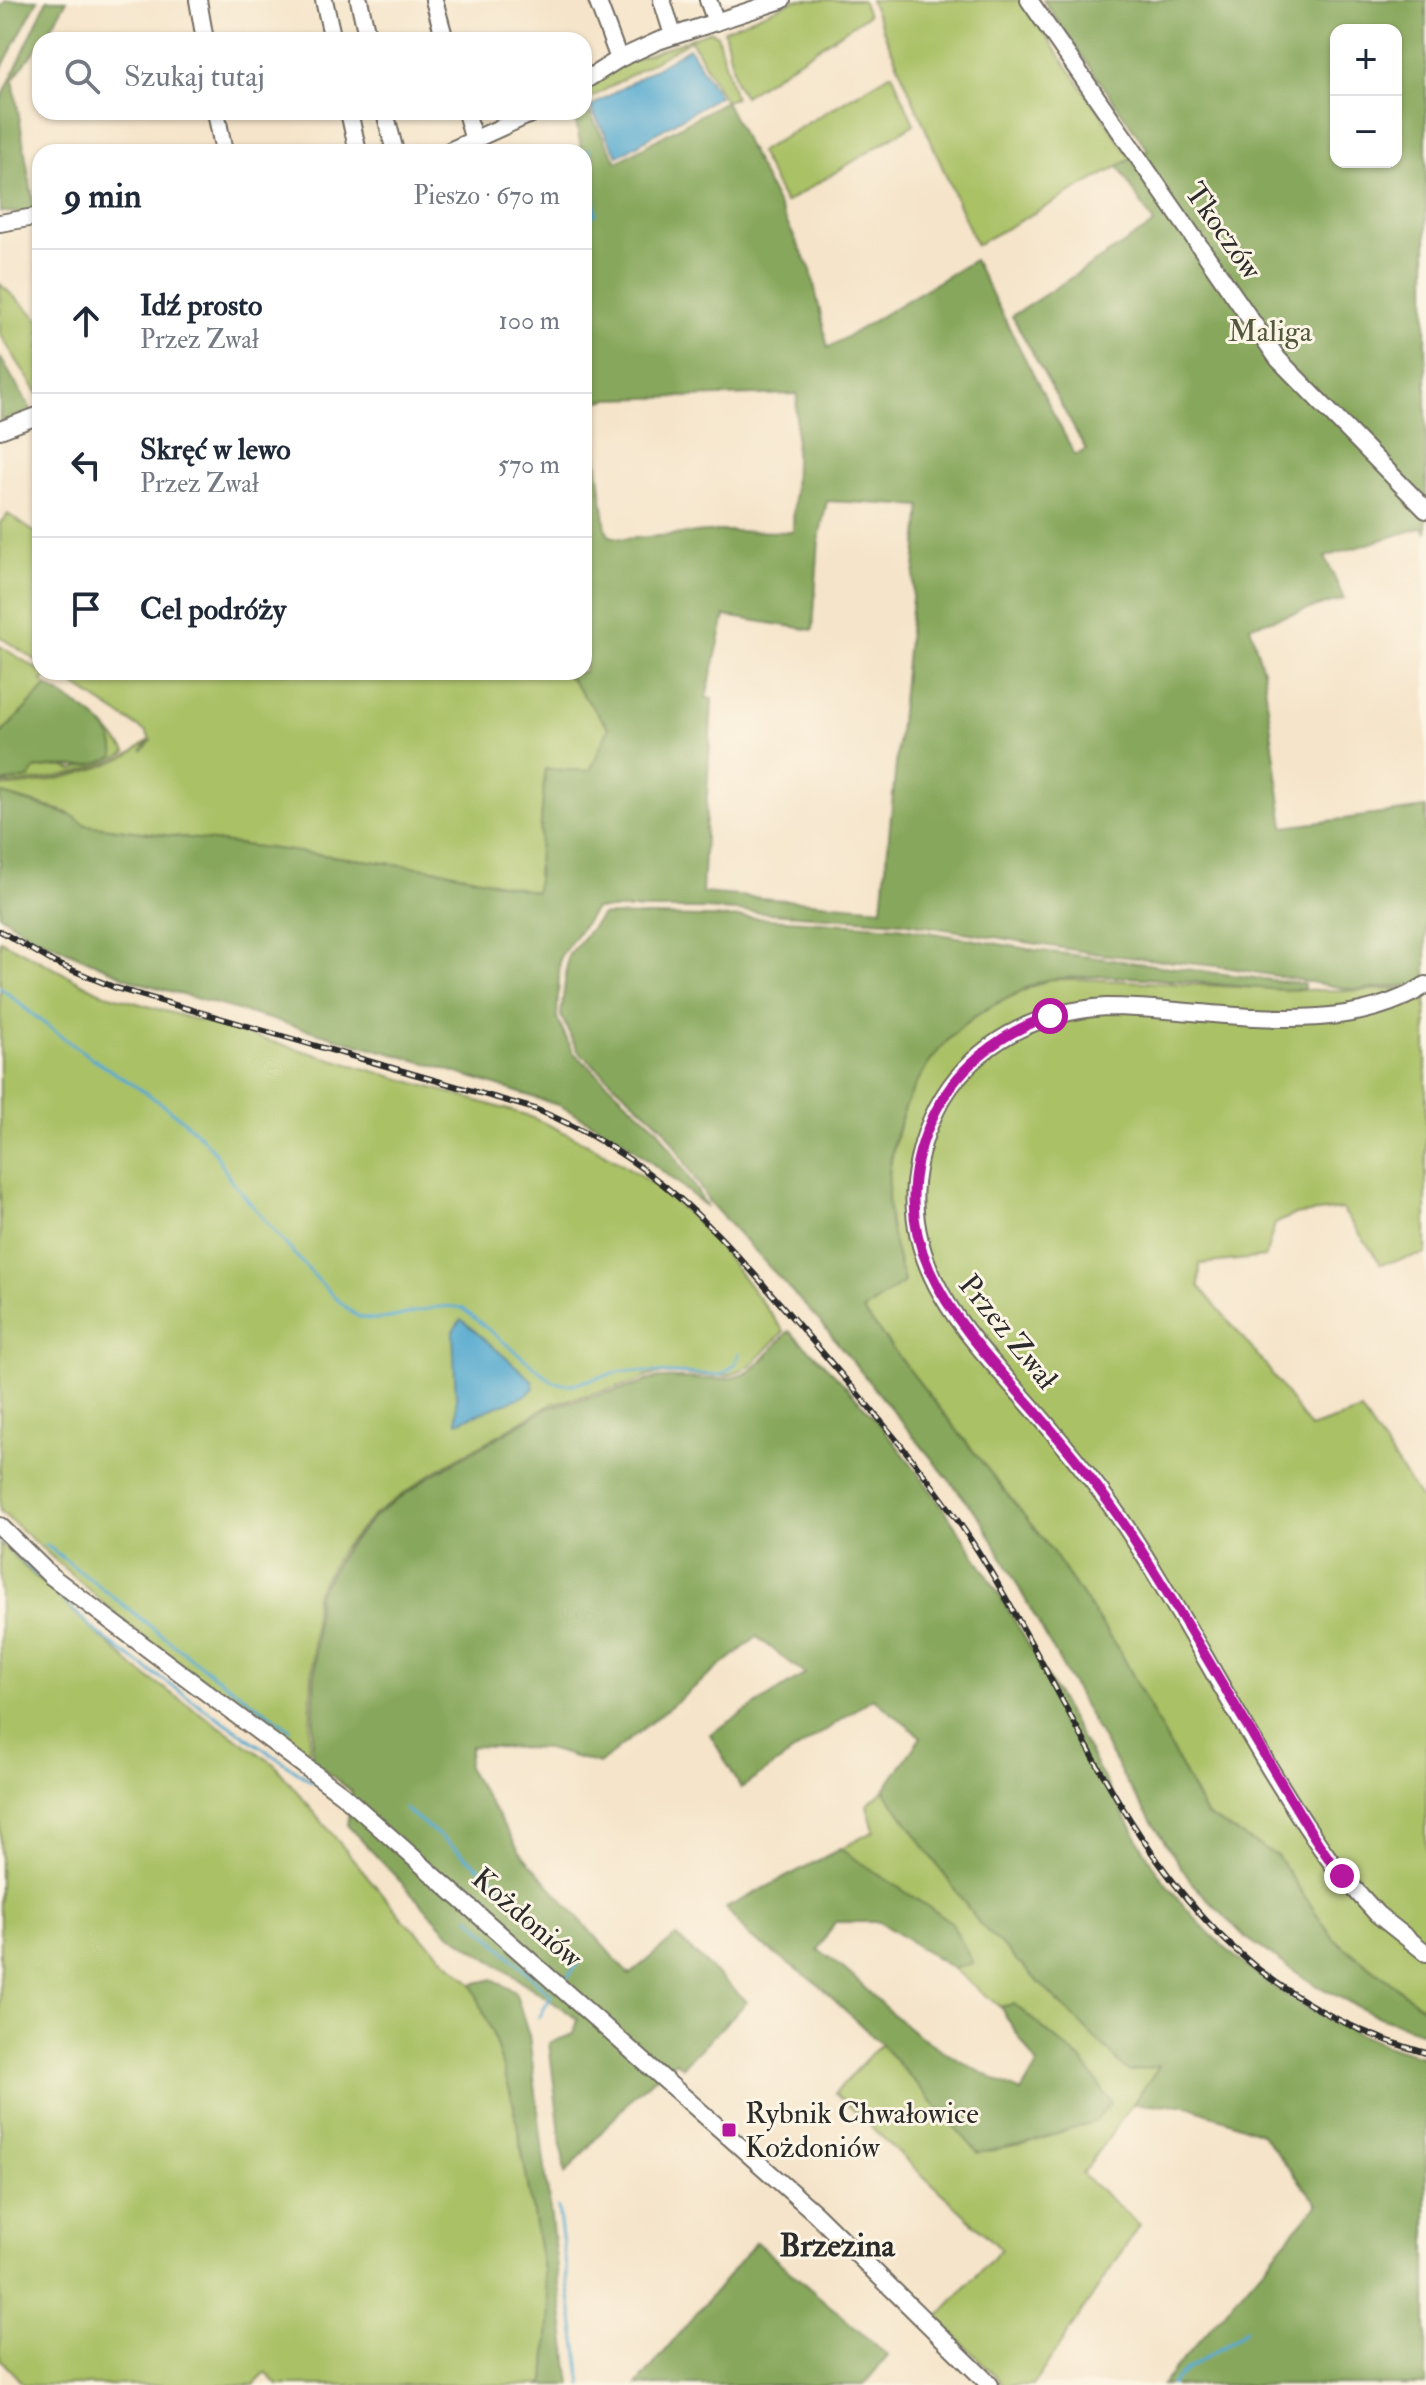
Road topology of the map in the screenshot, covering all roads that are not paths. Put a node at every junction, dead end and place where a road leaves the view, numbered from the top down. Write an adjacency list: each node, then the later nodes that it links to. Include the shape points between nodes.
1 (198, 0): 11 (street)
2 (324, 0): 12 (street)
3 (359, 0): 13 (street)
4 (434, 0): 14 (street)
5 (597, 0): 16 (street)
6 (662, 0): 15 (street)
7 (708, 0): 10 (street)
8 (782, 0): 10 (street)
9 (1029, 0): 32 (street, Tkoczów, via 1278,359)
10 (716, 22): 15 (street)
11 (204, 32)
12 (331, 32)
13 (366, 32)
14 (443, 32)
15 (673, 35): 16 (street)
16 (619, 59): 17 (street)
17 (592, 76)
18 (218, 120): 24 (street)
19 (351, 120): 25 (street)
20 (387, 120): 26 (street)
21 (468, 120): 23 (street)
22 (518, 120): 23 (street)
23 (474, 141): 27 (street)
24 (222, 144)
25 (356, 144)
26 (393, 144)
27 (467, 144)
28 (32, 217): 29 (street)
29 (0, 223)
30 (32, 418): 31 (street)
31 (0, 430)
32 (1426, 510)
33 (1426, 985): 35 (street, Przez Zwał, via 1379,1009 1339,1017 1106,1007 1035,1021 984,1051 949,1089 922,1147 915,1202 926,1265 954,1317 1073,1455 1121,1520 1334,1866 1377,1914)
34 (0, 1526): 36 (street, Kożdoniów, via 51,1576 361,1810 808,2207)
35 (1426, 1953)
36 (990, 2385)

